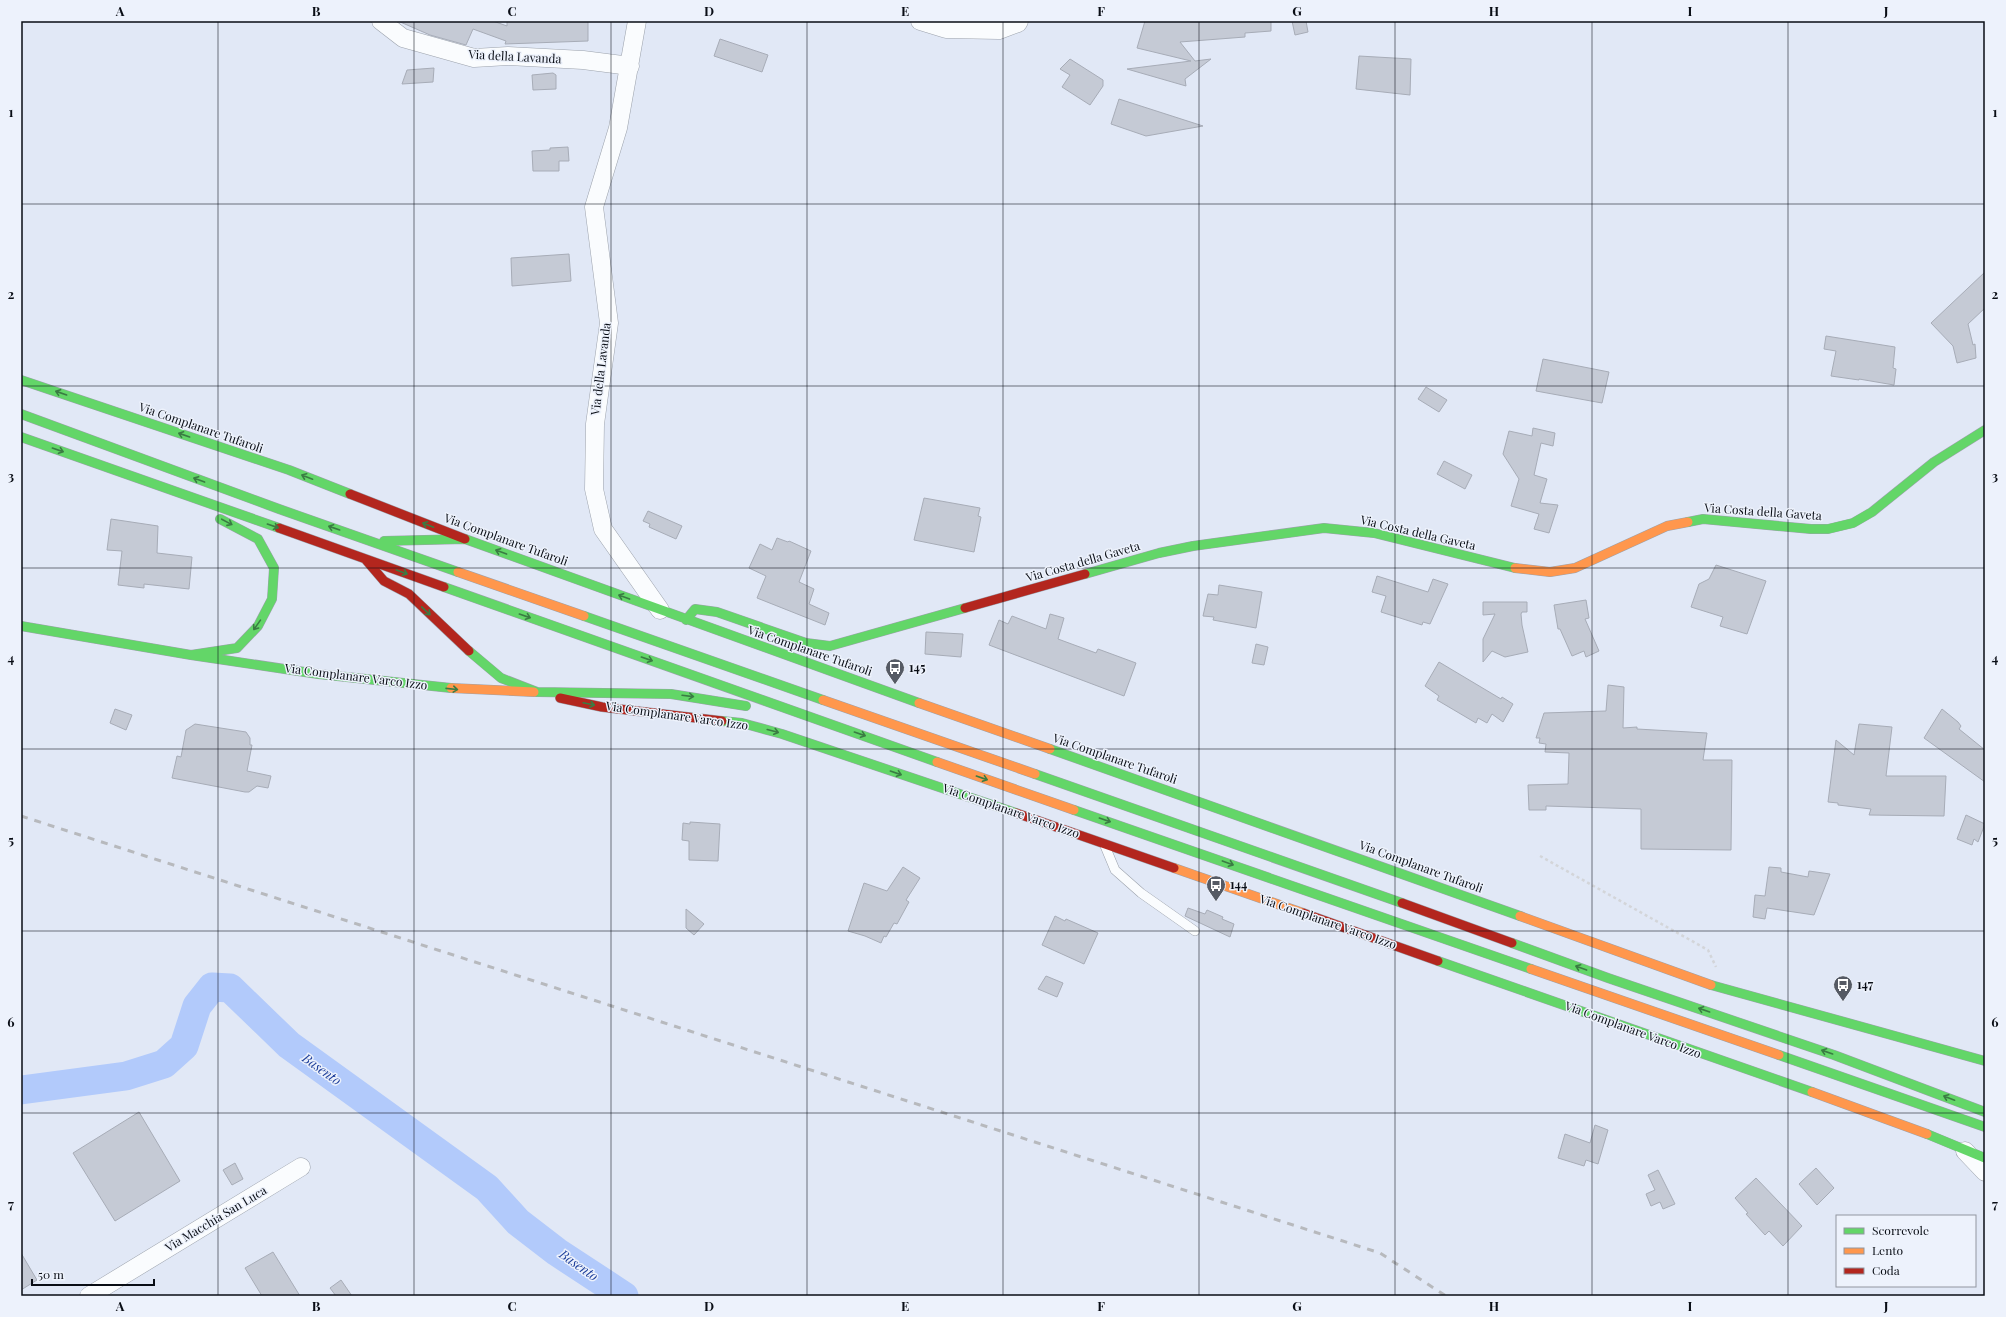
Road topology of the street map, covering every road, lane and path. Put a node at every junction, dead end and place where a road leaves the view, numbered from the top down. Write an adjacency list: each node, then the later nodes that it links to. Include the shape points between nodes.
1 (380, 21): 5 (street, Via della Lavanda, via 403,38 474,58 508,56 583,60)
2 (637, 21): 5 (street, Via della Lavanda)
3 (920, 21): 4 (street, via 946,29 999,30)
4 (1019, 21)
5 (630, 66): 16 (street, Via della Lavanda, via 618,128 594,207 609,323 595,424 594,489 603,529)
6 (21, 380): 13 (main road, Via Complanare Tufaroli, one-way to 6, via 288,470)
7 (21, 414): 14 (main road, one-way to 7)
8 (1985, 430): 17 (main road, Via Costa della Gaveta, via 1934,462 1872,512 1853,523 1811,529 1703,519 1689,521 1667,526 1575,568 1550,572 1516,568 1374,533 1324,528 1159,553 830,646 806,643 702,609 695,609)
9 (21, 437): 15 (main road, one-way to 15)
10 (21, 443): 11 (main road)
11 (70, 464)
12 (212, 516): 19 (main road, one-way to 19, via 258,539 274,568 272,599 258,626 237,648)
13 (465, 539): 14 (main road); 16 (main road, Via Complanare Tufaroli, one-way to 13)
14 (371, 541): 27 (main road, one-way to 14, via 1834,1055 1608,978 1403,903)
15 (366, 559): 20 (main road, one-way to 20, via 384,582 409,594 501,678); 21 (main road, one-way to 21)
16 (660, 610): 17 (main road, Via Complanare Tufaroli)
17 (686, 620): 25 (main road, Via Complanare Tufaroli, via 1406,874)
18 (21, 626): 19 (main road, Via Complanare Varco Izzo)
19 (192, 655): 20 (main road, Via Complanare Varco Izzo, one-way to 20, via 402,684)
20 (537, 692): 21 (main road, one-way to 21, via 671,694 722,700); 22 (main road, Via Complanare Varco Izzo, one-way to 22, via 602,707 742,723 782,734)
21 (823, 721): 28 (main road, one-way to 28)
22 (1104, 843): 24 (lane, via 1115,870 1141,893); 29 (main road, Via Complanare Varco Izzo, via 1921,1131)
23 (1540, 856): 25 (path, via 1708,950)
24 (1195, 931)
25 (1727, 991): 26 (main road, Via Complanare Tufaroli)
26 (1985, 1061)
27 (1985, 1112)
28 (1985, 1128)
29 (1964, 1149): 30 (main road, Via Complanare Varco Izzo); 32 (street, Via Complanare Varco Izzo)
30 (1985, 1158)
31 (301, 1167): 33 (street, Via Macchia San Luca)
32 (1985, 1172)
33 (89, 1296)

